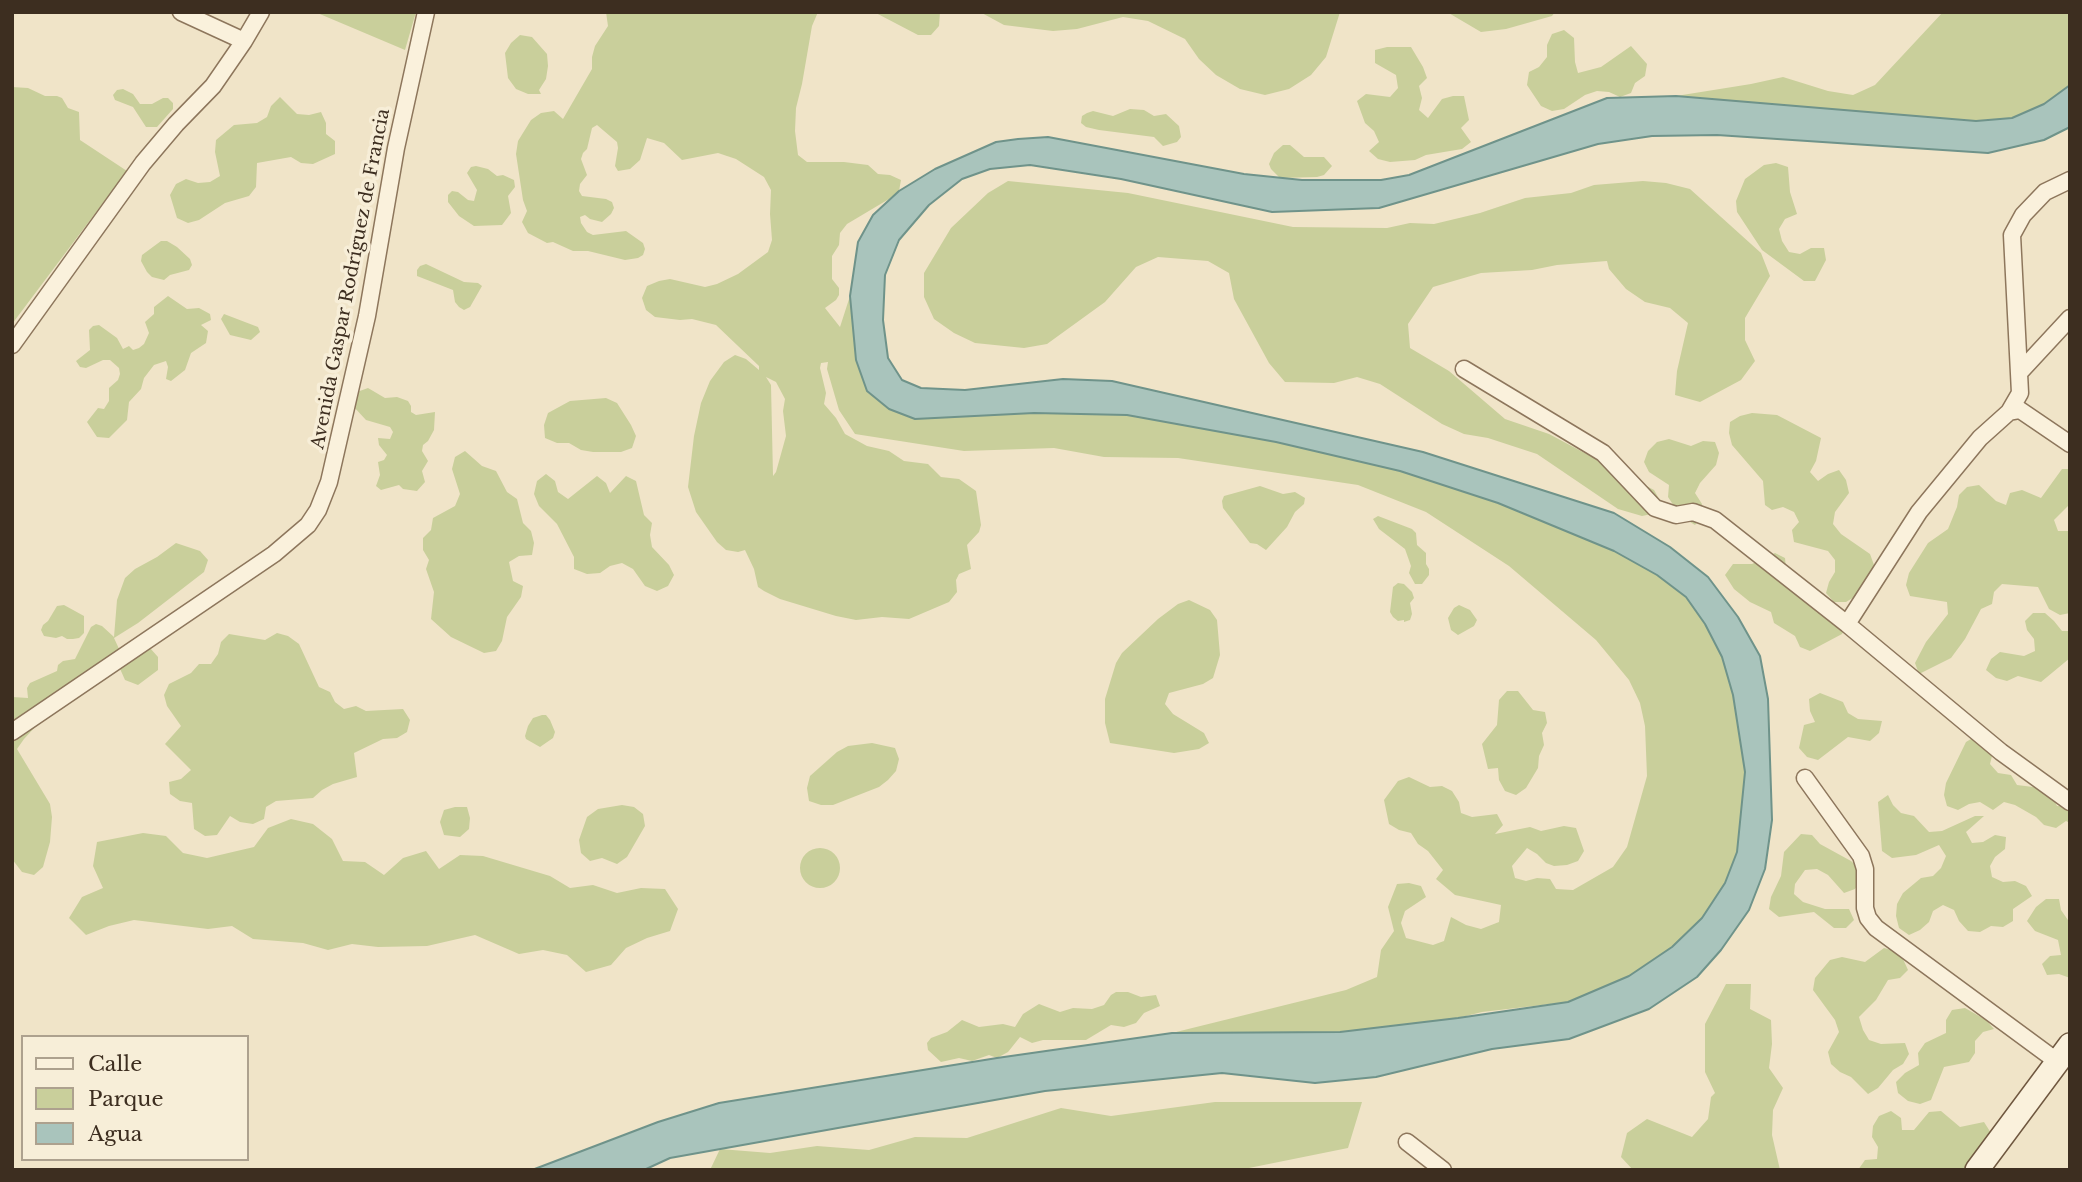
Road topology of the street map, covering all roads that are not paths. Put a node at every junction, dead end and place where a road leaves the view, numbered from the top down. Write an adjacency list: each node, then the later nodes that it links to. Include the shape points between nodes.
1 (181, 12): 4 (street)
2 (261, 12): 4 (street)
3 (426, 12): 13 (street, Avenida Gaspar Rodríguez de Francia, via 396,148 367,316 329,481 318,510 308,525 274,554)
4 (244, 41): 7 (street, via 213,86 143,163)
5 (2070, 180): 9 (street, via 2045,192 2022,215 2012,235)
6 (2070, 318): 9 (street)
7 (12, 345)
8 (1464, 369): 12 (street, via 1603,453 1655,508 1676,515 1693,512 1715,520)
9 (2019, 373): 10 (street, via 2020,393)
10 (2009, 412): 11 (street, via 2020,410); 12 (street, via 1980,438 1919,512)
11 (2070, 444)
12 (1847, 624): 15 (street)
13 (12, 732)
14 (1805, 778): 16 (street, via 1861,856 1865,908 1876,928)
15 (2070, 802)
16 (2064, 1054): 19 (street)
17 (1407, 1142): 18 (street)
18 (1443, 1170)
19 (1977, 1170)

